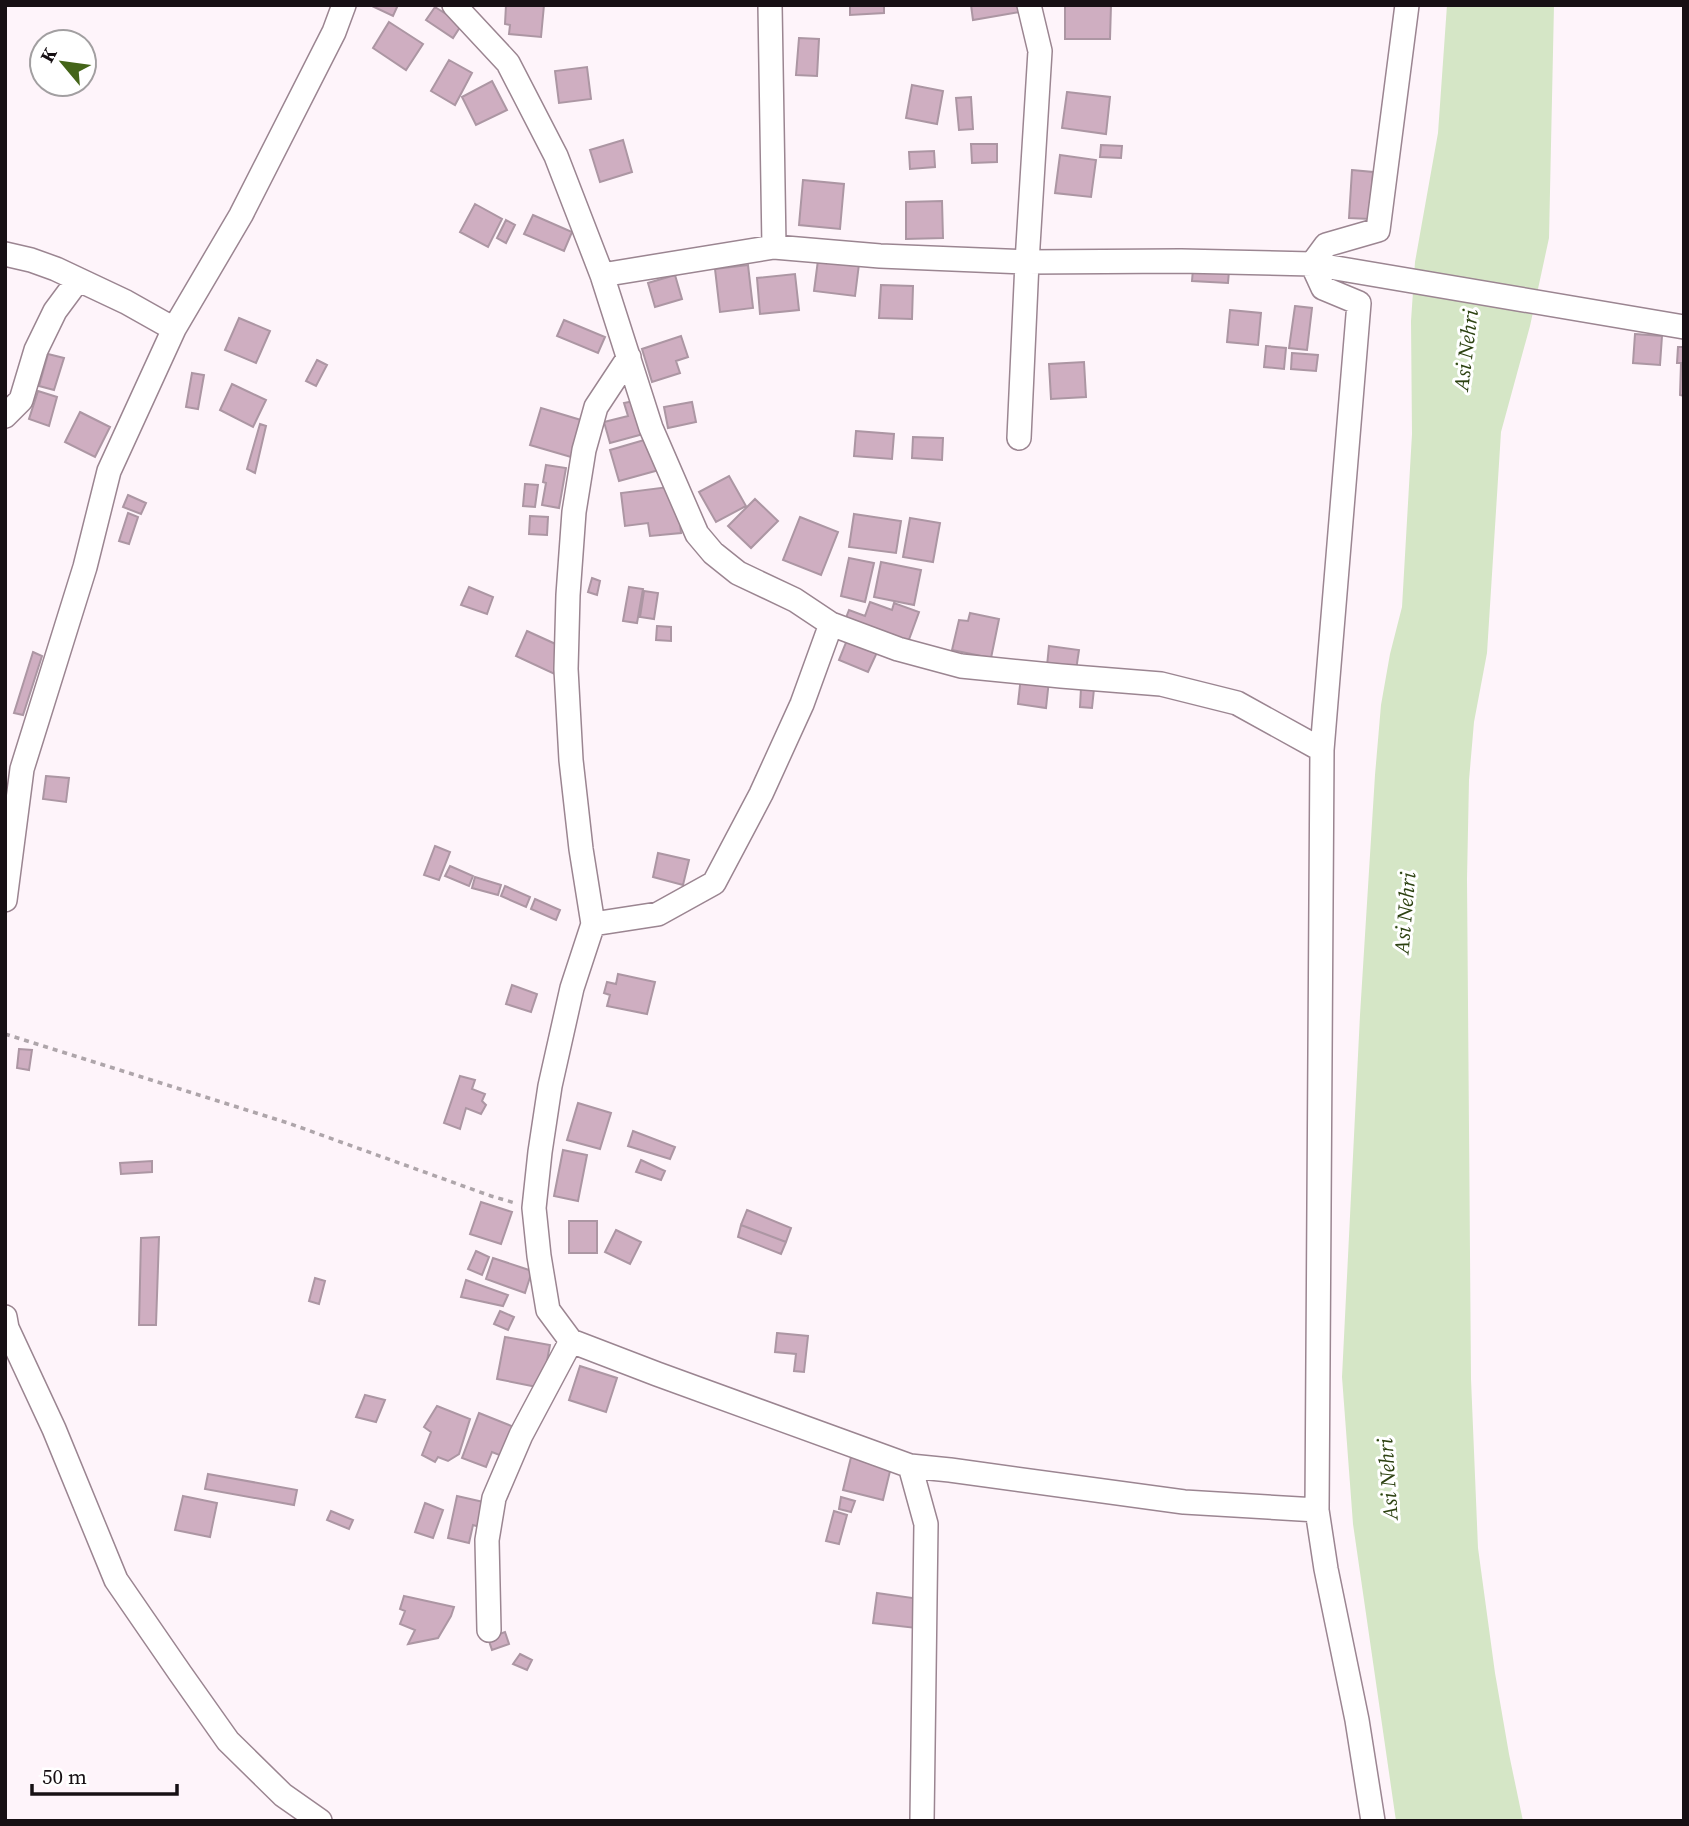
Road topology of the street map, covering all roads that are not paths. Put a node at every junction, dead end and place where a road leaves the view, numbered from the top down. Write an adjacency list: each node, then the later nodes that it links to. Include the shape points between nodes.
1 (344, 5): 13 (street, via 241,215)
2 (454, 5): 10 (street, via 508,63 556,156)
3 (771, 5): 6 (street)
4 (1029, 5): 8 (street, via 1040,51)
5 (1408, 5): 9 (street, via 1378,230 1326,245)
6 (774, 247): 8 (street); 10 (street)
7 (5, 254): 11 (street, via 56,269)
8 (1027, 262): 9 (street); 16 (street)
9 (1312, 264): 12 (street); 18 (street, via 1323,288 1359,303)
10 (602, 275): 14 (street)
11 (78, 281): 13 (street); 15 (street, via 55,311 36,350 21,400)
12 (1684, 327)
13 (174, 329): 19 (street, via 109,471 85,567 22,769)
14 (629, 357): 17 (street, via 651,428 697,534 738,573 795,600); 20 (street, via 596,407 584,450 568,595 571,760)
15 (5, 416)
16 (1019, 438)
17 (831, 624): 18 (street, via 961,666 1161,684 1237,703); 20 (street, via 802,704 714,883 658,914)
18 (1322, 750): 24 (street)
19 (5, 900)
20 (593, 924): 22 (street, via 572,988 550,1086 534,1208 548,1310)
21 (5, 1317): 26 (street, via 116,1580 228,1741 283,1794)
22 (571, 1341): 23 (street); 25 (street, via 494,1498 487,1540)
23 (910, 1466): 24 (street, via 1184,1502); 27 (street, via 926,1524)
24 (1317, 1510): 28 (street)
25 (489, 1630)
26 (320, 1821)
27 (922, 1821)
28 (1373, 1821)

